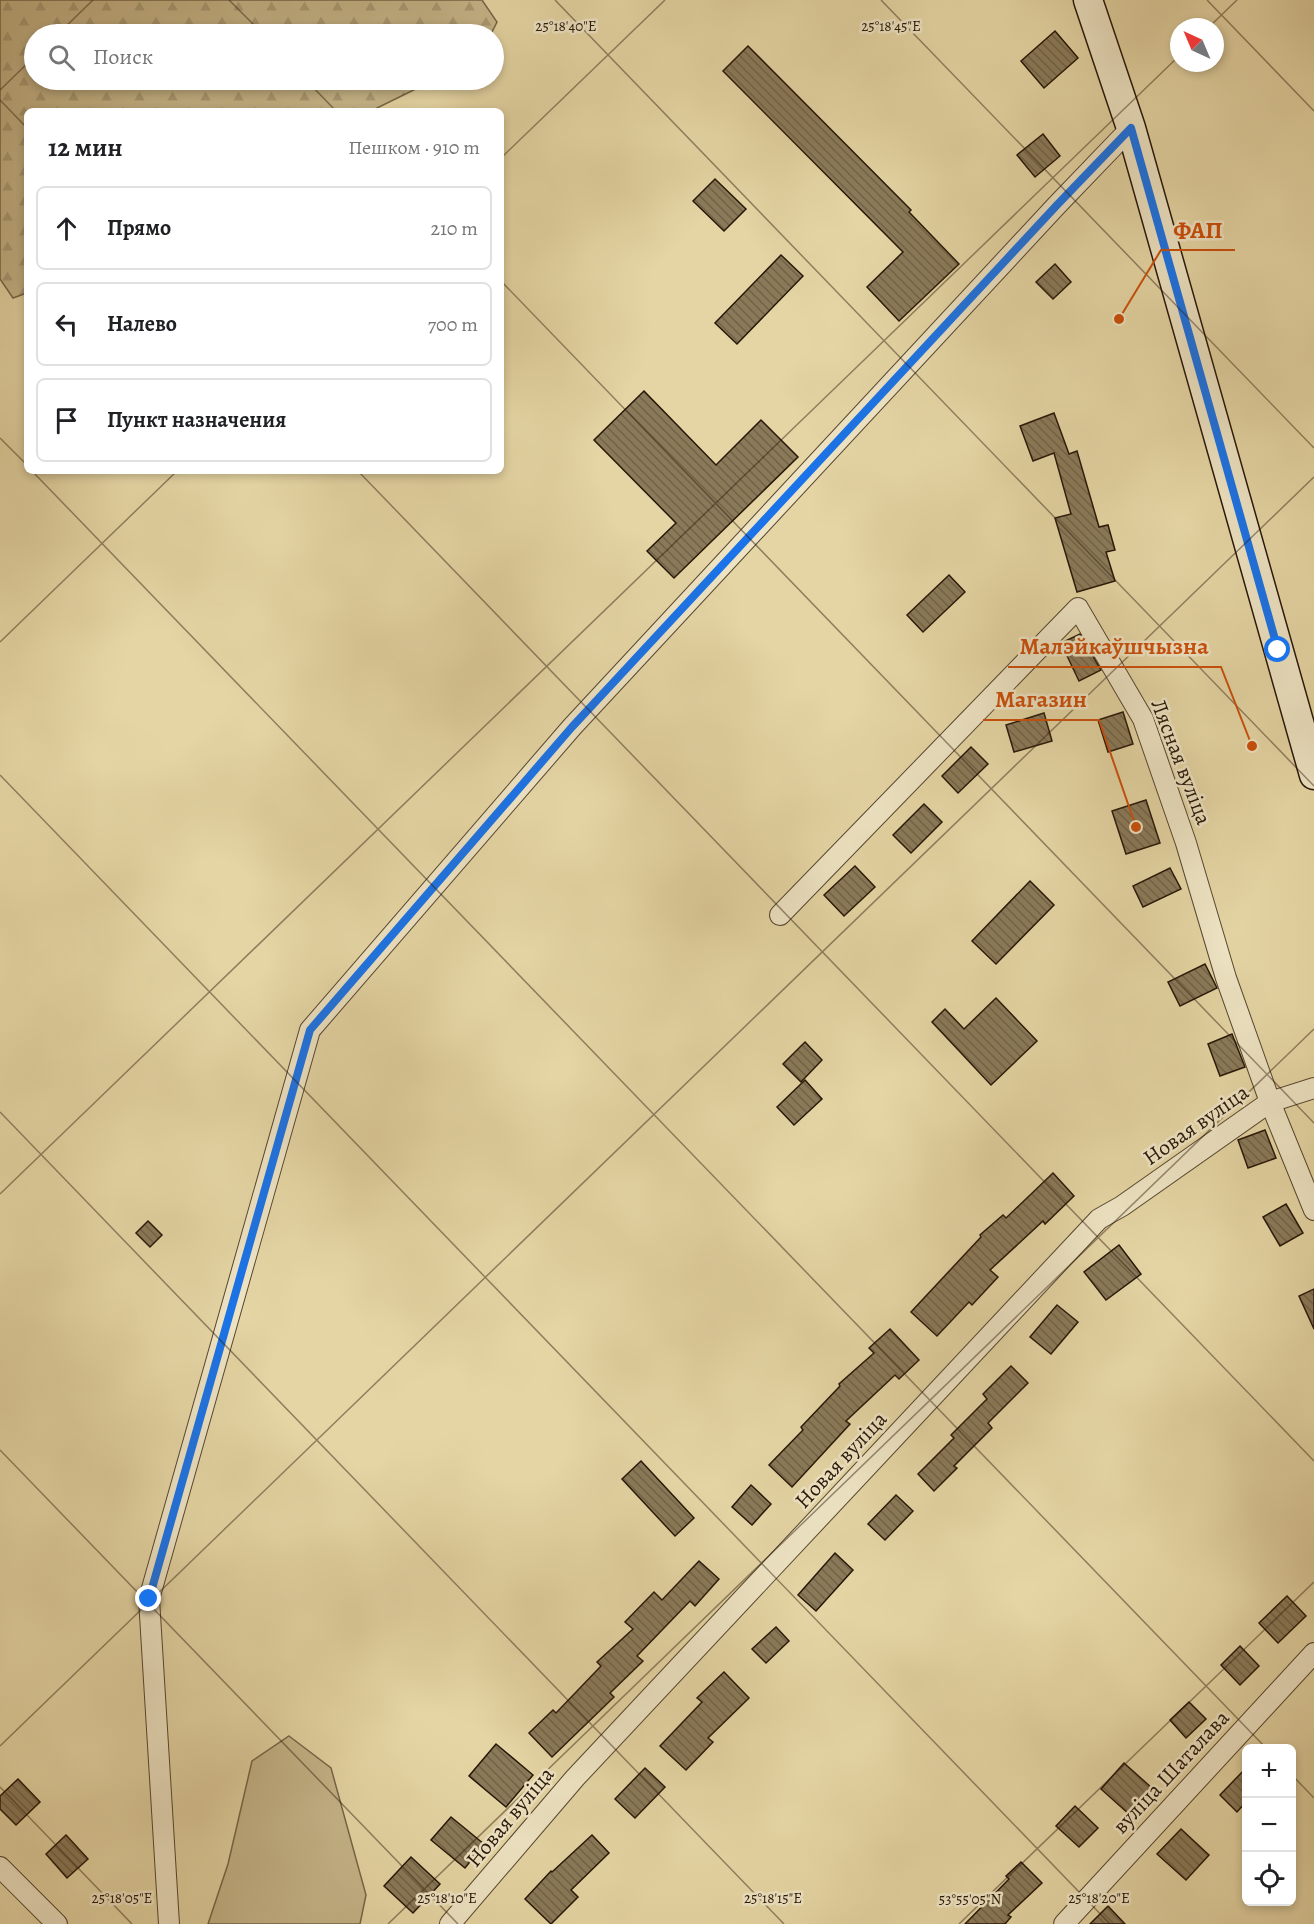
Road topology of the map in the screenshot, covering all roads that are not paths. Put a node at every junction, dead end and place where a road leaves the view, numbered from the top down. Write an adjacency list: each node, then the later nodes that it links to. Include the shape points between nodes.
1 (1088, 0): 2 (main road)
2 (1131, 128): 3 (main road); 11 (street, via 572,727 310,1030 149,1599)
3 (1314, 776)
4 (780, 915): 6 (street, Лясная вуліца, via 1078,608 1143,719)
5 (1314, 1088): 6 (street, Новая вуліца)
6 (1270, 1102): 7 (street, Лясная вуліца); 12 (street, Новая вуліца, via 1100,1218 575,1778)
7 (1314, 1210)
8 (1314, 1653): 13 (street, вуліца Шаталава)
9 (0, 1867): 10 (street)
10 (57, 1924)
11 (169, 1924)
12 (450, 1924)
13 (1064, 1924)

